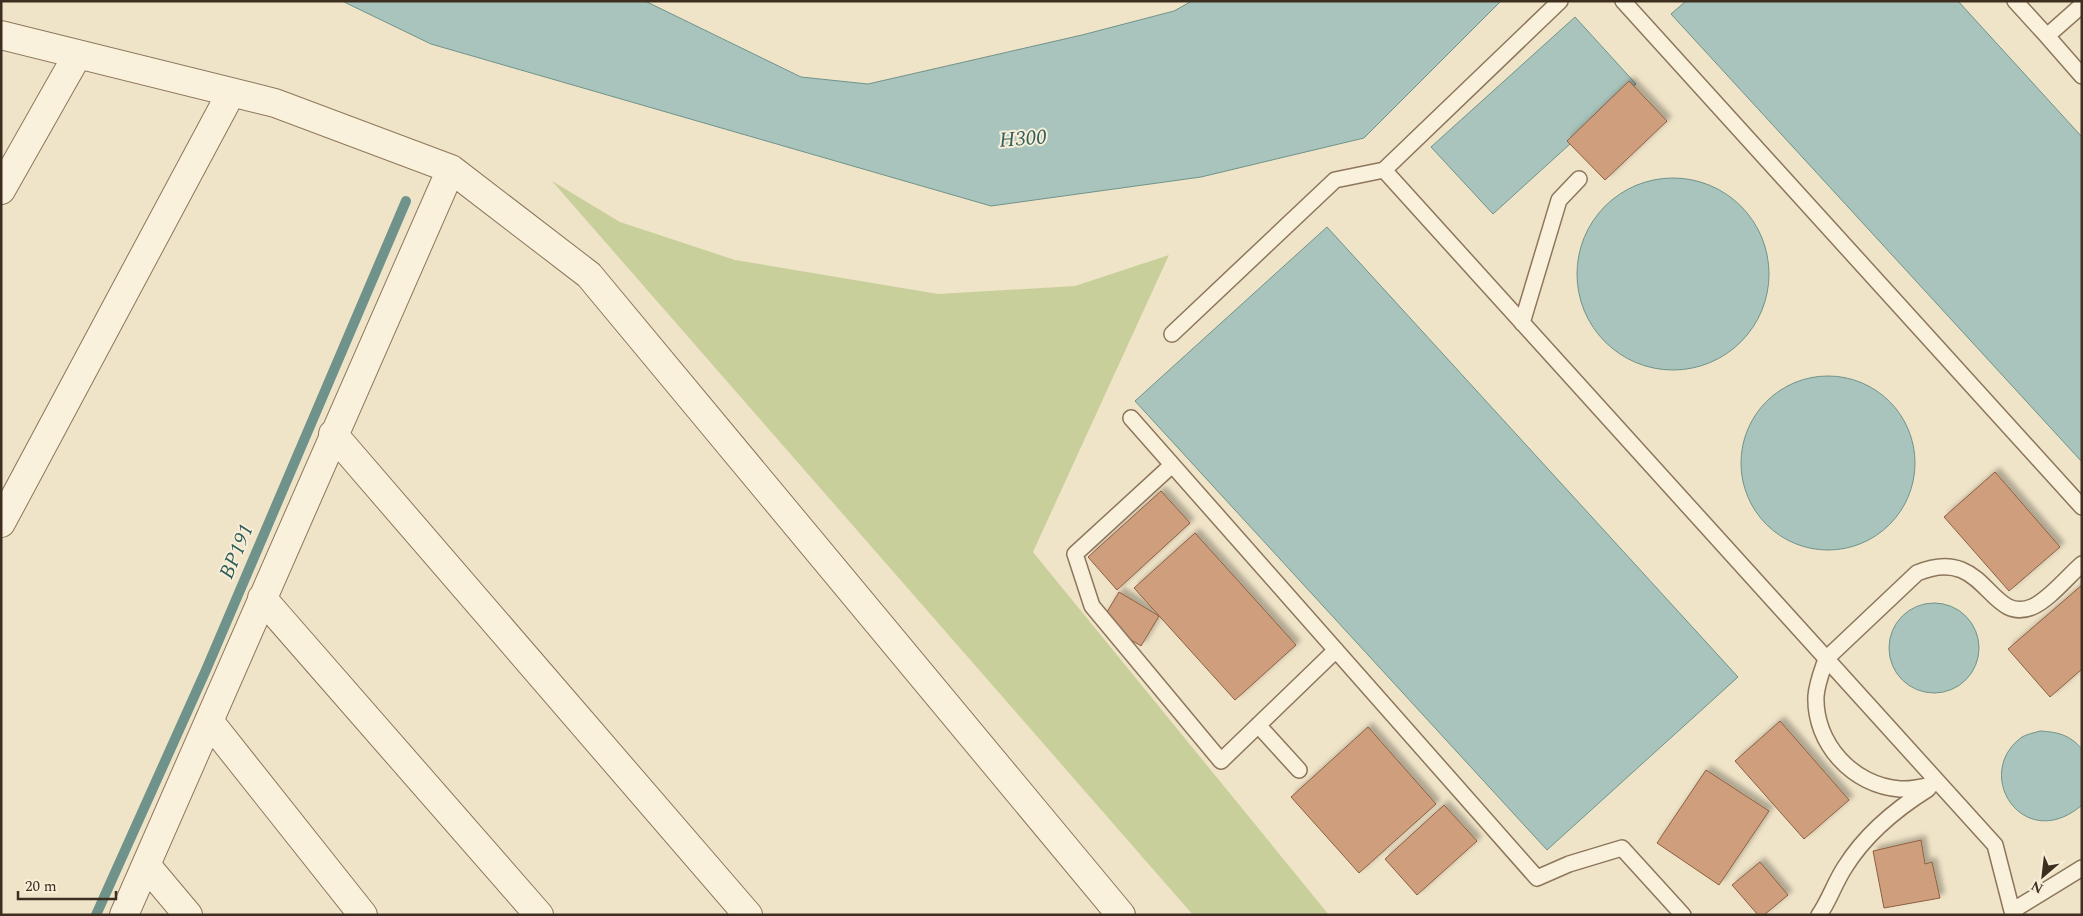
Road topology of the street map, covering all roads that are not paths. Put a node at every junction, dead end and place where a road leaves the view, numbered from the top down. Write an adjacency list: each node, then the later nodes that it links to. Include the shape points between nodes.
1 (1560, 1): 11 (lane)
2 (1623, 1): 19 (lane)
3 (2015, 1): 6 (lane)
4 (2082, 5): 6 (lane)
5 (1, 35): 7 (street)
6 (2047, 36): 8 (lane)
7 (78, 54): 9 (street); 13 (street)
8 (2082, 76)
9 (231, 93): 10 (street, via 276,103); 20 (street)
10 (451, 169): 17 (street); 37 (street, via 589,275)
11 (1384, 170): 14 (lane); 15 (lane, via 1335,180)
12 (1579, 178): 14 (lane, via 1559,200)
13 (1, 190)
14 (1522, 323): 24 (lane)
15 (1172, 334)
16 (1131, 418): 18 (lane)
17 (334, 434): 22 (street); 36 (street)
18 (1172, 465): 23 (lane); 26 (lane, via 1075,554 1092,606 1221,761)
19 (2082, 507)
20 (1, 523)
21 (2082, 564): 24 (lane, via 2039,604 2022,609 2004,605 1975,576 1963,570 1951,566 1917,573)
22 (262, 598): 25 (street); 35 (street)
23 (1336, 650): 26 (lane); 38 (lane, via 1537,878 1569,864 1622,848)
24 (1826, 659): 28 (lane); 28 (lane, via 1816,696 1823,734 1833,752 1862,778 1880,785 1900,789)
25 (208, 721): 29 (street); 34 (street)
26 (1258, 725): 27 (lane)
27 (1299, 770)
28 (1938, 783): 31 (lane, via 1995,845); 39 (lane, via 1912,799 1866,841 1846,865)
29 (146, 865): 32 (street); 33 (street)
30 (2082, 868): 31 (lane)
31 (2014, 913)
32 (124, 915)
33 (188, 915)
34 (363, 915)
35 (539, 915)
36 (748, 915)
37 (1121, 915)
38 (1683, 915)
39 (1819, 915)

